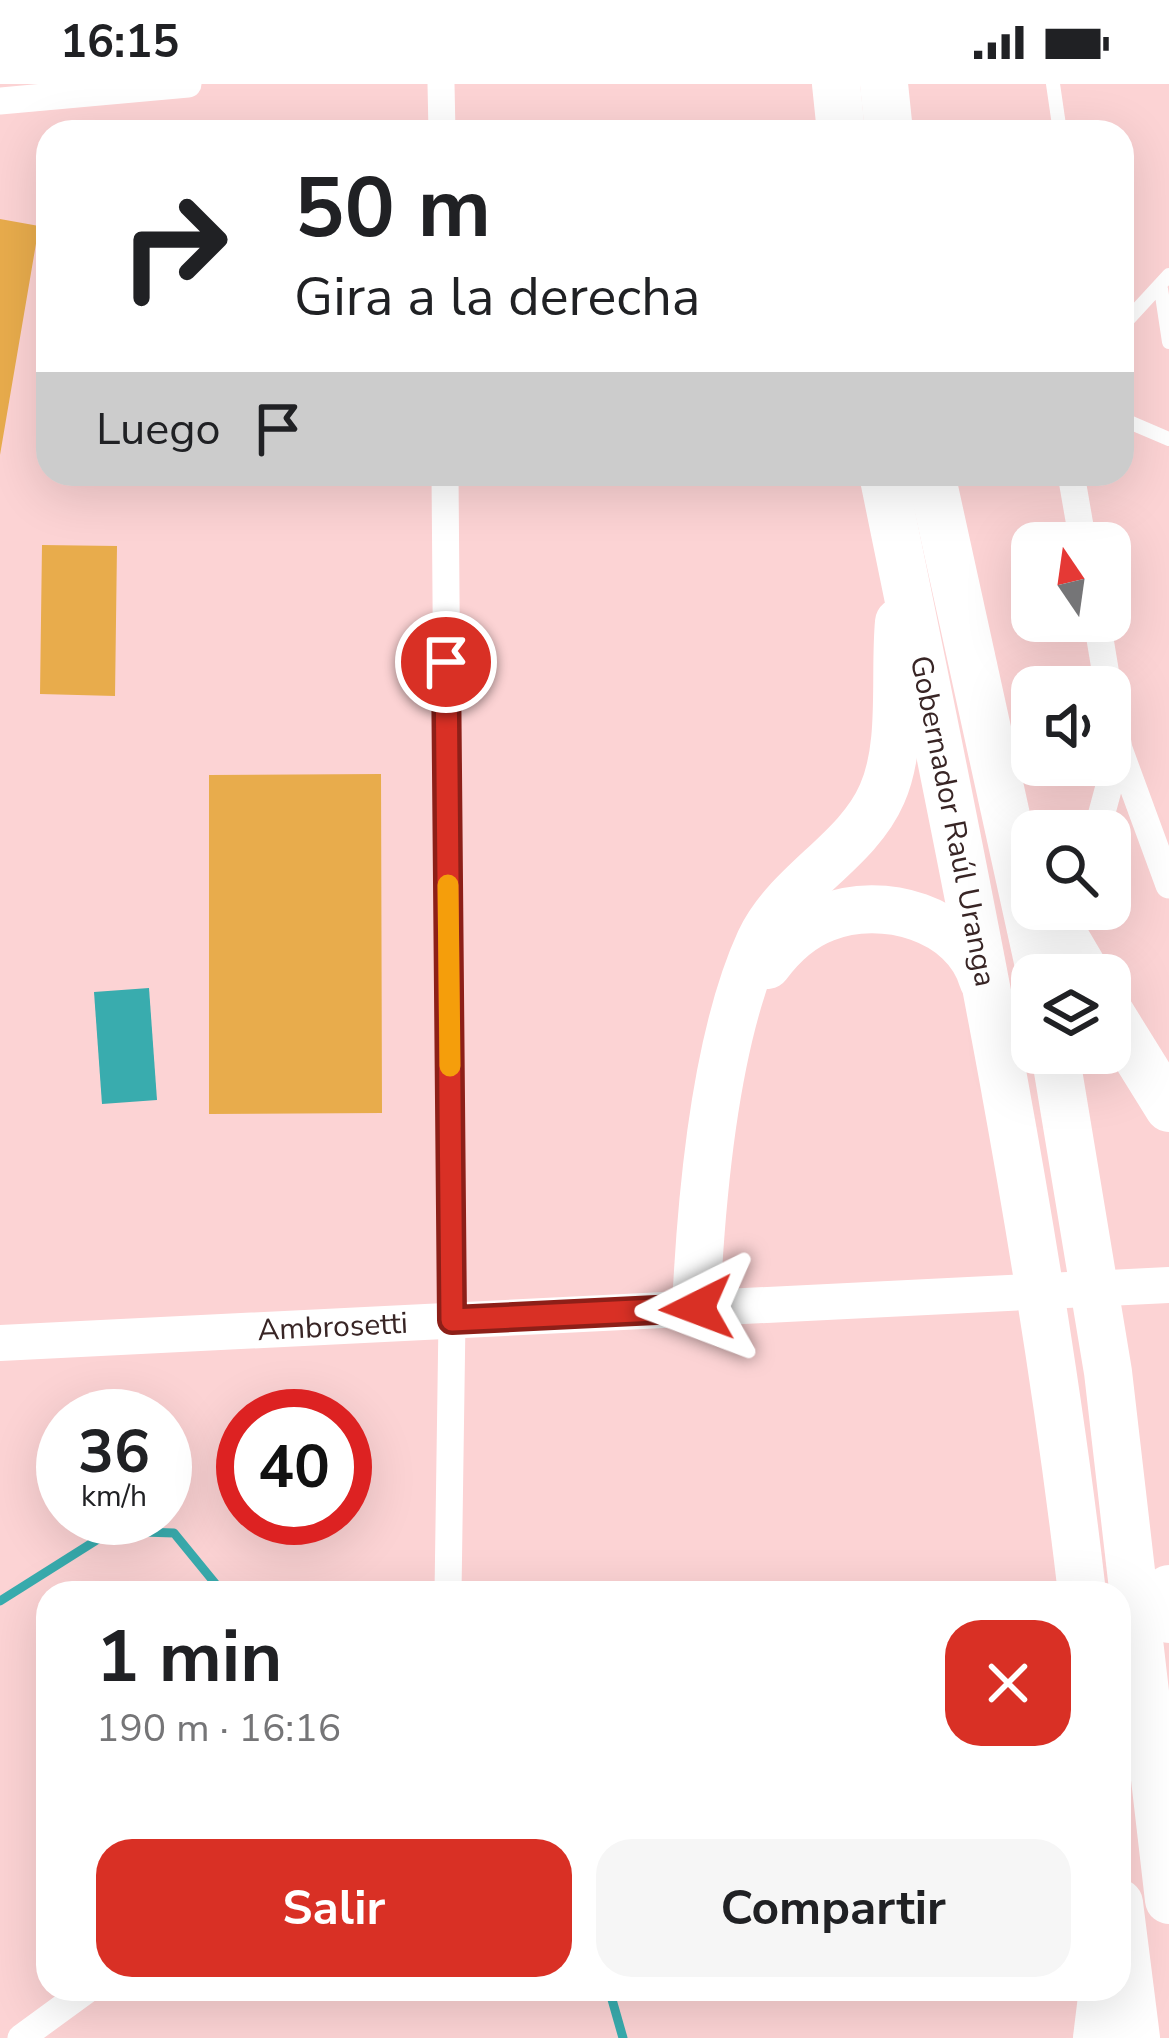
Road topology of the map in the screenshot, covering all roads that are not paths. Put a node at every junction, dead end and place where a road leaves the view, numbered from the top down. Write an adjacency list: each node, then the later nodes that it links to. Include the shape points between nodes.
1 (188, 84): 6 (street)
2 (441, 84): 7 (street)
3 (836, 84): 8 (highway)
4 (884, 84): 9 (highway)
5 (1054, 84): 10 (lane)
6 (0, 100)
7 (442, 120)
8 (840, 120)
9 (888, 120)
10 (1058, 120)
11 (1169, 274): 12 (lane)
12 (1161, 290): 13 (lane); 14 (lane)
13 (1134, 315)
14 (1169, 342)
15 (1134, 423): 16 (lane)
16 (1169, 439)
17 (445, 486): 33 (street)
18 (885, 486): 22 (highway, Gobernador Raúl Uranga)
19 (934, 486): 24 (highway, Gobernador Raúl Uranga)
20 (1073, 486): 21 (street)
21 (1079, 522)
22 (904, 575): 26 (highway, via 891,764 881,796 763,935); 27 (highway, Gobernador Raúl Uranga)
23 (1131, 781): 25 (street)
24 (1011, 813)
25 (1169, 885)
26 (737, 1009): 27 (highway, via 794,936 826,917 903,911 935,924 977,958); 32 (highway, via 699,1237)
27 (999, 1036): 36 (highway, Gobernador Raúl Uranga, via 1057,1376)
28 (1131, 1047): 30 (highway)
29 (1059, 1074): 40 (highway, via 1108,1372)
30 (1169, 1108)
31 (1169, 1285): 32 (street, Ambrosetti)
32 (697, 1308): 33 (street, Ambrosetti)
33 (452, 1320): 34 (street, Ambrosetti); 35 (street)
34 (0, 1343)
35 (448, 1581)
36 (1081, 1581)
37 (1169, 1589): 38 (highway)
38 (1169, 1619)
39 (1169, 1742): 40 (highway)
40 (1155, 1788): 41 (highway)
41 (1169, 1900)
42 (1131, 1998): 47 (highway)
43 (72, 2001): 45 (street)
44 (1102, 2001): 46 (highway)
45 (21, 2038)
46 (1097, 2038)
47 (1136, 2038)

